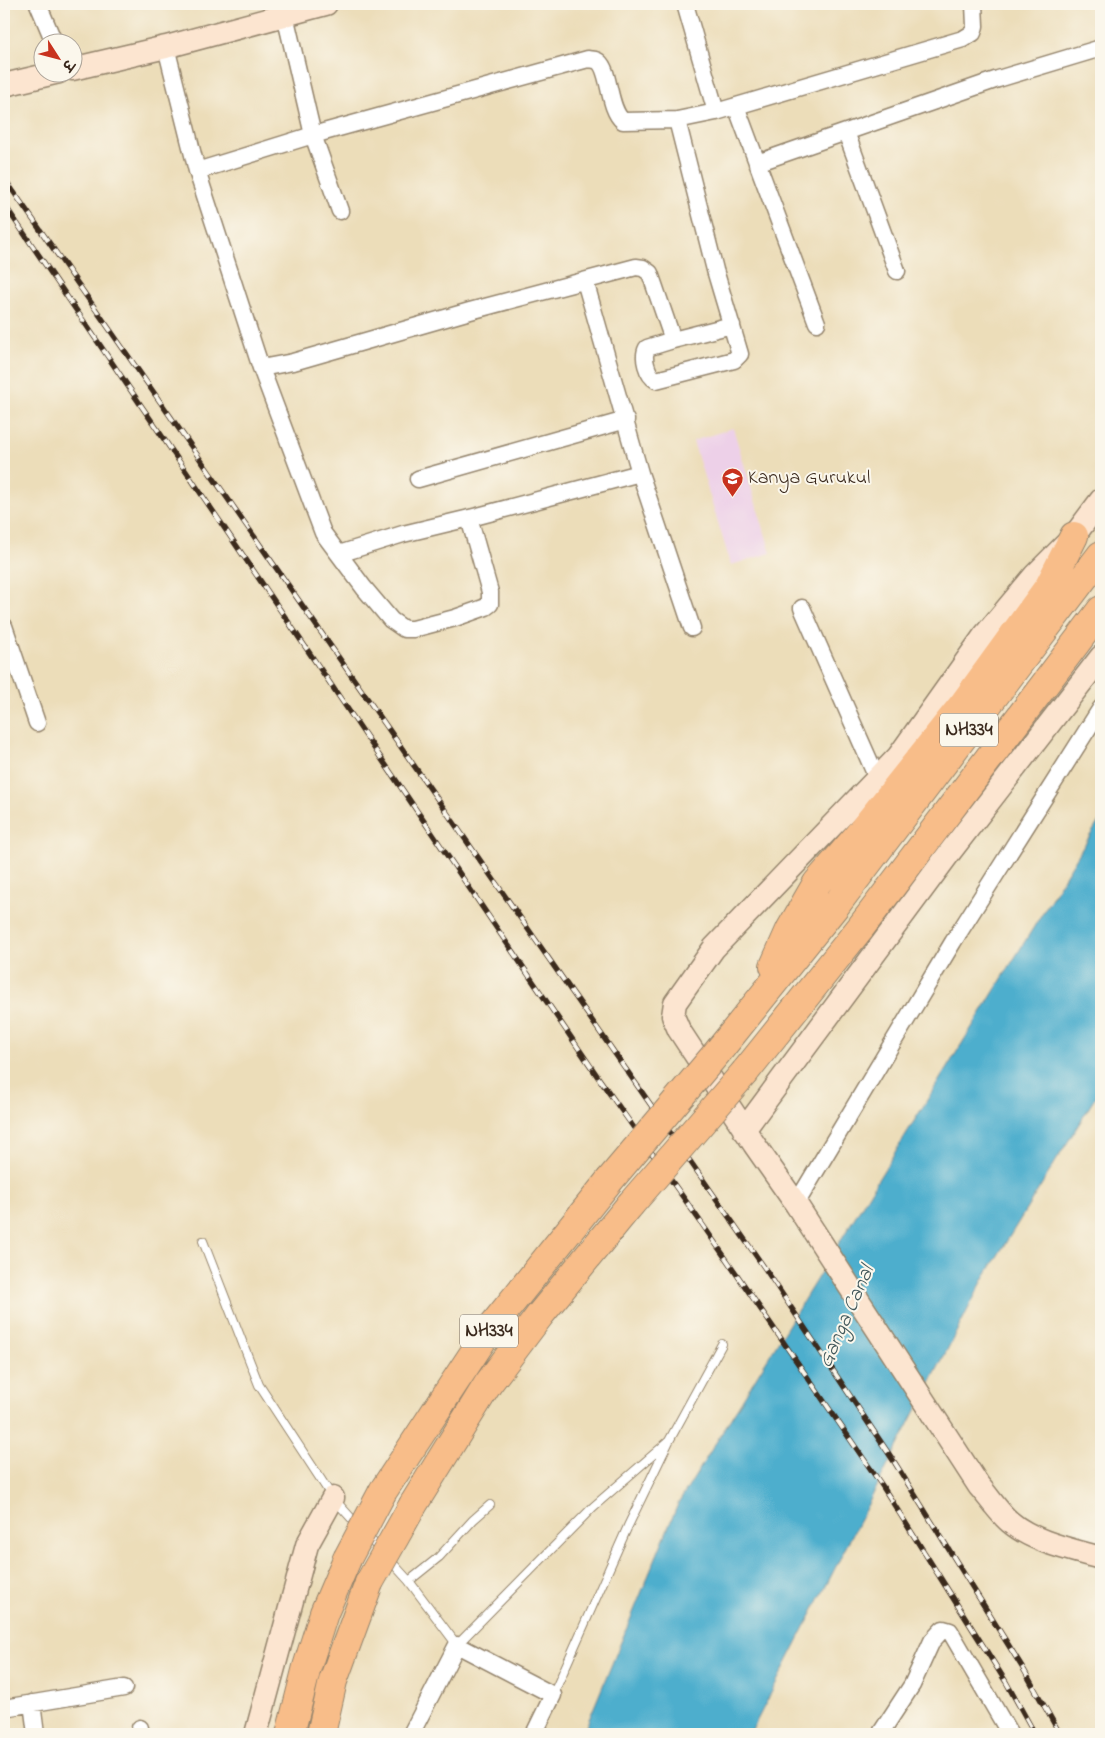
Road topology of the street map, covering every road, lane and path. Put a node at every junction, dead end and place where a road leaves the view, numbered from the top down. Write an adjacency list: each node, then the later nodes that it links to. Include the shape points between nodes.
1 (38, 4): 6 (street)
2 (326, 4): 5 (street)
3 (685, 4): 13 (street)
4 (974, 4): 12 (street, via 975,26 973,32 963,39)
5 (285, 15): 7 (street); 16 (street)
6 (50, 32)
7 (166, 48): 9 (street); 18 (street)
8 (1101, 48): 15 (street, via 998,79)
9 (82, 67)
10 (32, 78): 11 (street)
11 (4, 85)
12 (736, 106): 13 (street); 17 (street)
13 (716, 112): 14 (street)
14 (677, 120): 16 (street, via 623,121 614,106 602,65 588,59); 23 (street)
15 (846, 132): 17 (street); 20 (street)
16 (313, 135): 18 (street); 19 (street)
17 (757, 163): 22 (street)
18 (197, 171): 25 (street)
19 (340, 211)
20 (897, 271)
21 (584, 281): 24 (street, via 643,268 650,273); 25 (street, via 293,362); 26 (street)
22 (817, 323)
23 (732, 325): 24 (street); 24 (street, via 740,351 737,359 656,380 649,373 644,354 648,348)
24 (673, 340)
25 (261, 368): 32 (street, via 323,533)
26 (626, 420): 27 (street); 28 (street)
27 (640, 472): 30 (street); 37 (street)
28 (418, 479)
29 (1101, 500): 31 (street)
30 (469, 518): 32 (street); 32 (street, via 491,599 486,607 455,618 413,629 398,626)
31 (1074, 536): 41 (street, via 984,636 898,757); 42 (highway, via 1049,586 964,704 817,883 790,930)
32 (338, 554)
33 (1101, 555): 42 (highway, NH334, via 836,904)
34 (802, 608): 41 (street)
35 (1101, 610): 60 (highway, NH334, bridge, via 862,927 746,1072 630,1205 488,1384 369,1583 334,1681)
36 (4, 626): 40 (street)
37 (692, 628)
38 (1101, 657): 43 (street, via 950,852)
39 (1101, 708): 44 (street, via 953,942)
40 (37, 723)
41 (877, 778): 43 (street, via 714,948 675,1003 673,1016 679,1030)
42 (759, 1000): 59 (highway, NH334, bridge, via 487,1333 383,1491 347,1559 324,1613)
43 (744, 1130): 44 (street)
44 (801, 1211): 50 (street, via 980,1486 1010,1522 1047,1543)
45 (203, 1241): 48 (lane, via 260,1385)
46 (722, 1344): 47 (lane)
47 (669, 1440): 52 (lane, via 594,1506); 54 (lane)
48 (333, 1498): 51 (lane); 58 (street, via 307,1545)
49 (490, 1505): 51 (lane, via 439,1557)
50 (1101, 1558)
51 (409, 1581): 52 (lane)
52 (457, 1645): 54 (street); 61 (street)
53 (124, 1688): 55 (street)
54 (554, 1695): 62 (street)
55 (32, 1703): 56 (street); 57 (street)
56 (4, 1708)
57 (36, 1734)
58 (256, 1734)
59 (290, 1734)
60 (321, 1734)
61 (412, 1734)
62 (534, 1734)
63 (880, 1734): 64 (street, via 912,1685 932,1641 943,1629 950,1631)
64 (1010, 1734)

